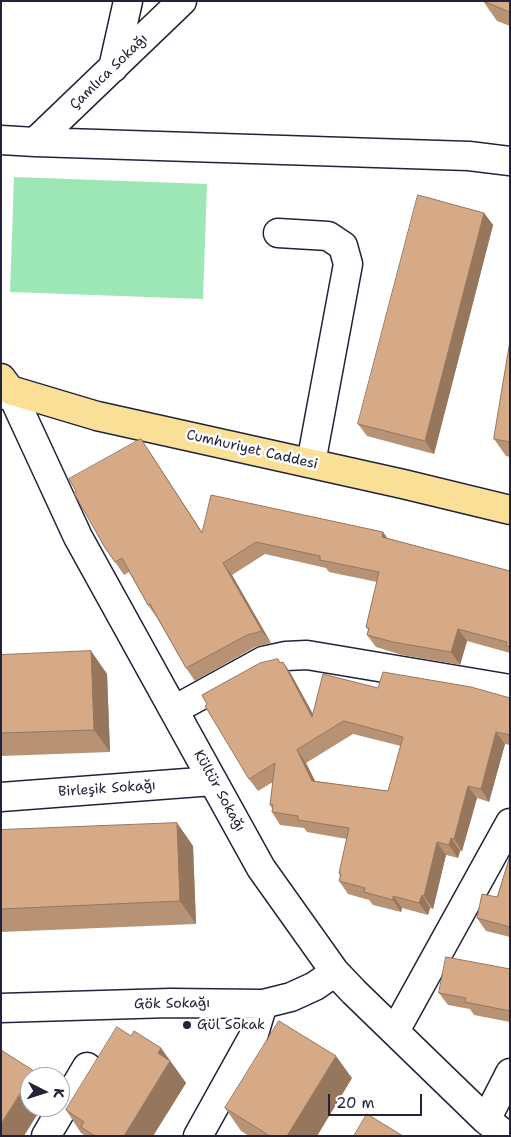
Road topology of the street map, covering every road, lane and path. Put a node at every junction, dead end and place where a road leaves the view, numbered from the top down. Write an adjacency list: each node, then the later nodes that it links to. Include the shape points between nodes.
1 (128, 1): 3 (street)
2 (182, 1): 3 (street, Çamlıca Sokağı)
3 (113, 68): 5 (street, Çamlıca Sokağı)
4 (1, 140): 5 (street)
5 (35, 142): 6 (street, via 469,156)
6 (510, 161)
7 (278, 233): 9 (street, via 328,236 343,246 348,264)
8 (4, 388): 9 (main road, Cumhuriyet Caddesi, via 97,416); 12 (street, Kültür Sokağı, via 78,537)
9 (312, 464): 10 (main road, Cumhuriyet Caddesi)
10 (510, 510)
11 (510, 688): 12 (street, via 307,655 286,656 263,661)
12 (174, 710): 13 (street, Kültür Sokağı)
13 (213, 781): 14 (street, Birleşik Sokağı); 16 (street, Kültür Sokağı, via 261,868)
14 (1, 797)
15 (510, 823): 19 (street)
16 (335, 972): 17 (street, Gök Sokağı, via 291,997); 19 (street, Kültür Sokağı)
17 (263, 1004): 18 (street, Gök Sokağı); 24 (street, via 254,1037)
18 (1, 1008)
19 (395, 1031): 22 (street, Kültür Sokağı)
20 (87, 1067): 23 (street)
21 (510, 1073): 22 (street)
22 (496, 1128)
23 (46, 1136)
24 (198, 1136)

